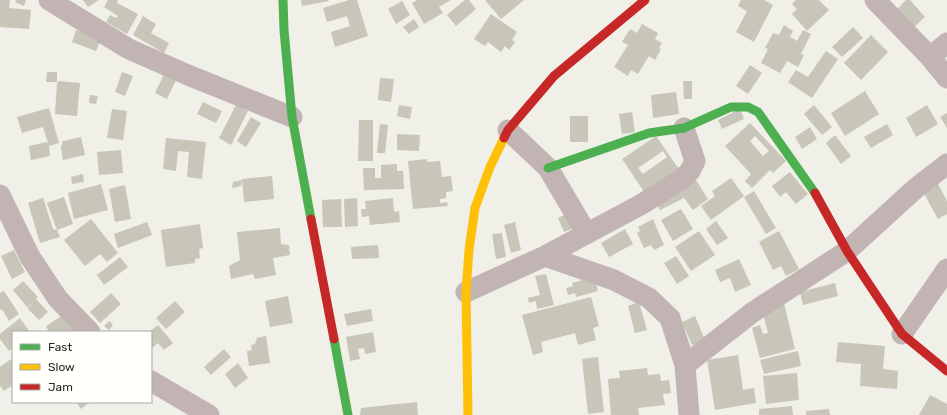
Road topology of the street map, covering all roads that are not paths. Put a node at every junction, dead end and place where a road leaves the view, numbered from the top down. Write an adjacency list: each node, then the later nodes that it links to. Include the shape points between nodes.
1 (49, 0): 8 (street, via 129,49)
2 (283, 0): 8 (street)
3 (645, 0): 10 (street, via 554,76)
4 (875, 0): 6 (street)
5 (947, 42): 6 (street)
6 (930, 57): 7 (street)
7 (947, 78)
8 (292, 116): 25 (street)
9 (684, 128): 12 (street, via 649,134); 14 (street, via 694,160 690,171 682,179 642,204); 15 (street, via 731,107 748,107 758,112 818,198)
10 (508, 130): 12 (street); 18 (street, via 490,167 475,208)
11 (947, 164): 15 (street, via 916,188)
12 (548, 168): 14 (street)
13 (0, 195): 19 (street, via 30,257 58,299)
14 (587, 234): 16 (street)
15 (848, 251): 20 (street); 21 (street, via 753,312)
16 (545, 256): 18 (street); 21 (street, via 614,280 649,298 670,318)
17 (947, 269): 20 (street)
18 (466, 292): 26 (street)
19 (89, 331)
20 (902, 334): 22 (street)
21 (685, 365): 27 (street)
22 (947, 370)
23 (152, 382): 24 (street)
24 (208, 415)
25 (348, 415)
26 (468, 415)
27 (689, 415)

